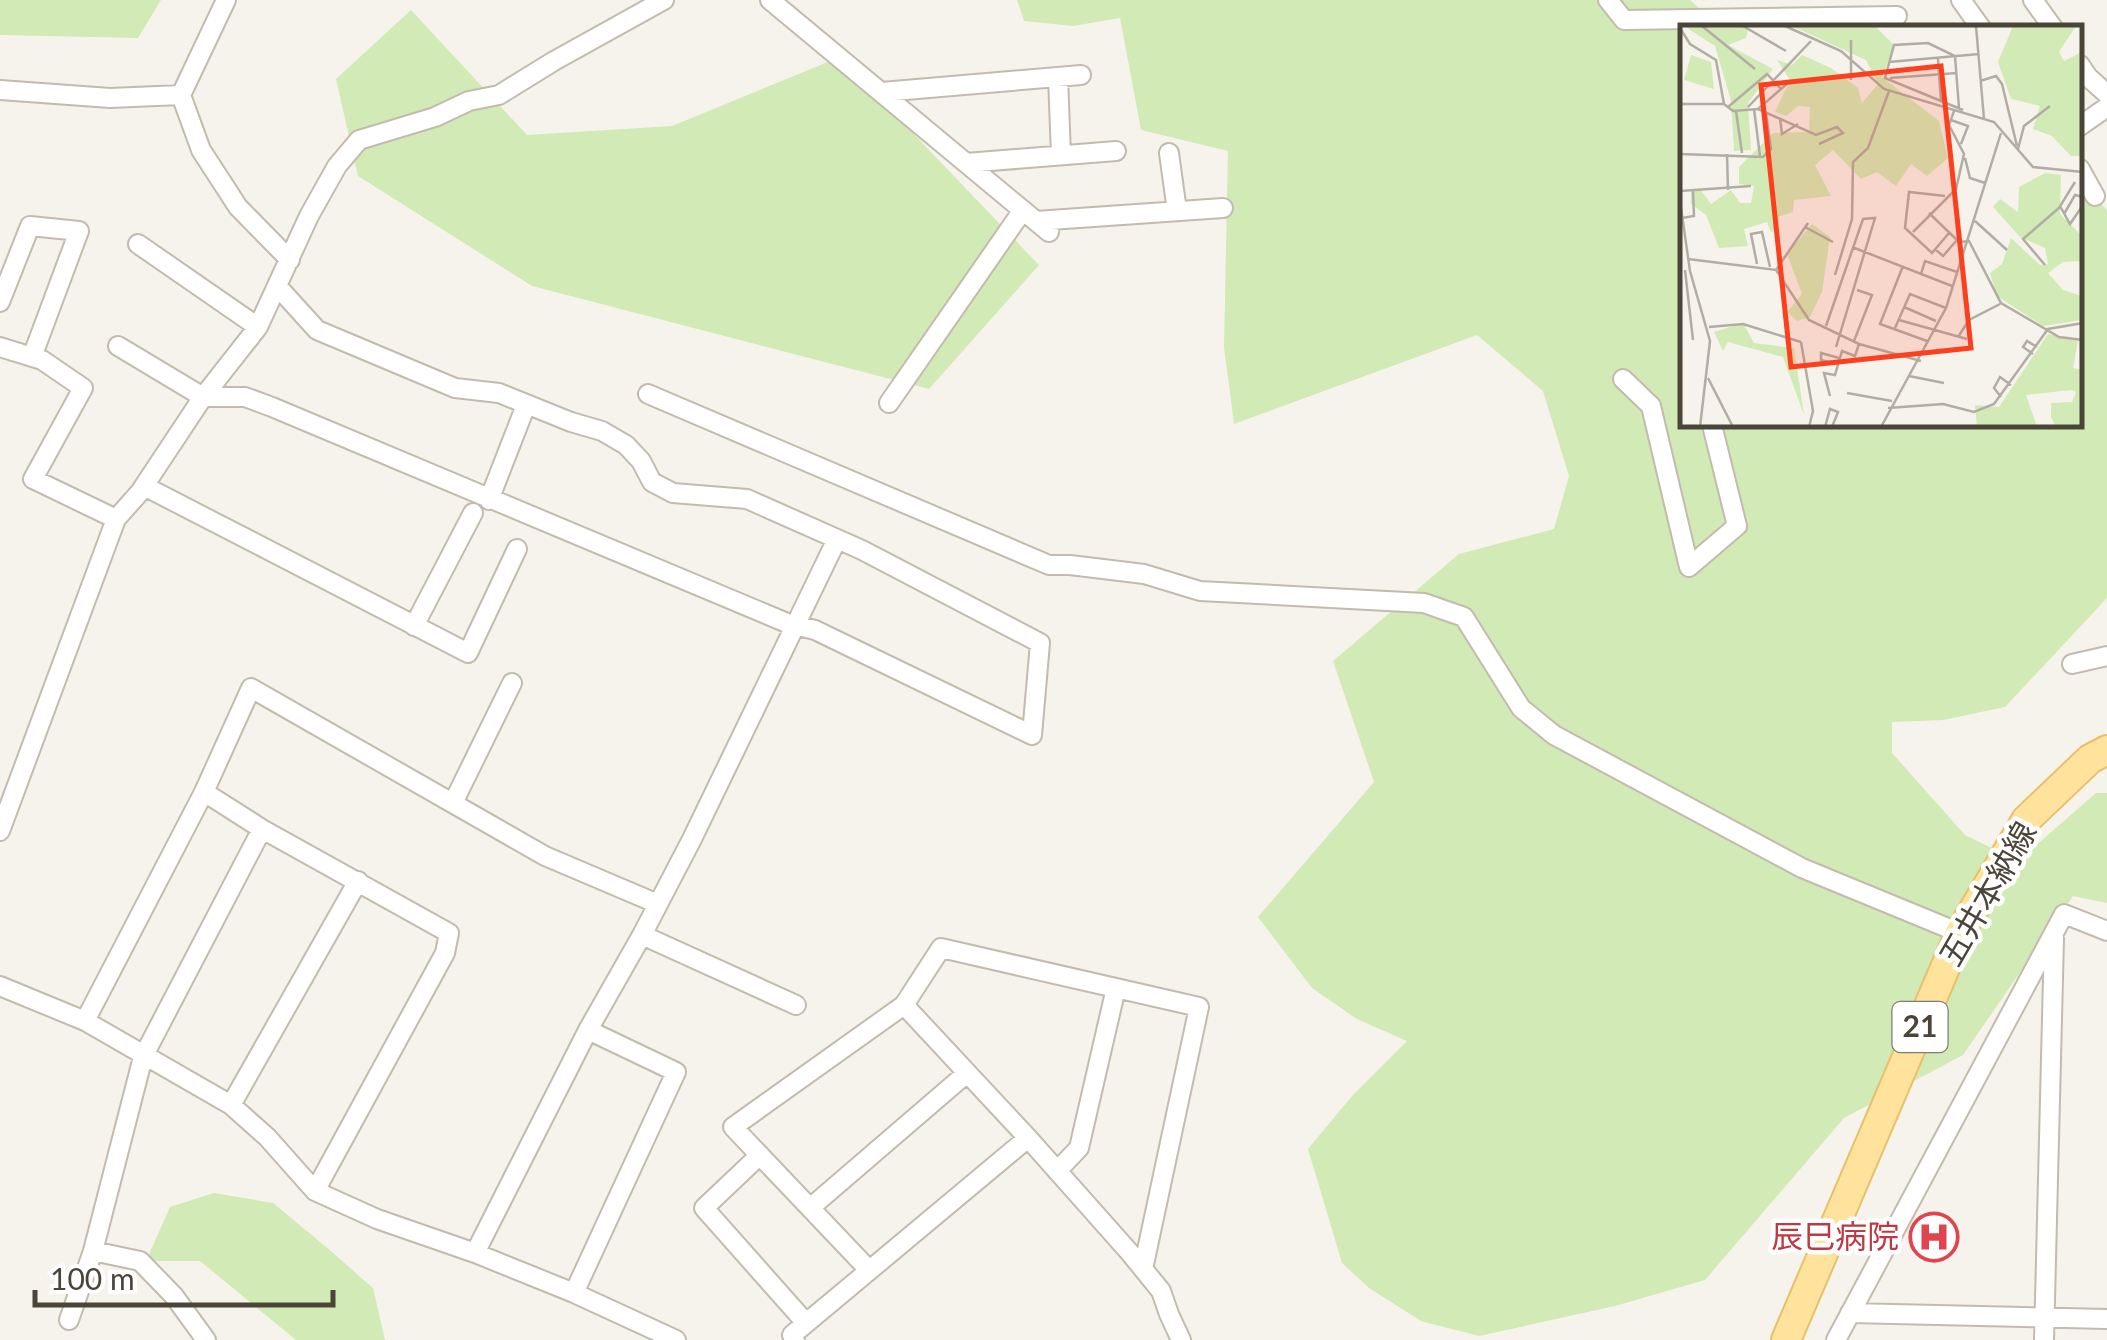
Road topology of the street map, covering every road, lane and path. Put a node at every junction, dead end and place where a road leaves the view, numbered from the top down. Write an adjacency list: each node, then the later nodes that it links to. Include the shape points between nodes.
1 (226, 0): 16 (street)
2 (664, 0): 29 (street, via 499,95 359,140 309,216)
3 (770, 0): 14 (street)
4 (1608, 0): 7 (street, via 1624,20)
5 (1962, 0): 8 (street)
6 (2033, 0): 9 (street)
7 (1898, 14)
8 (1980, 25)
9 (2051, 25)
10 (2082, 68): 15 (street)
11 (1081, 76): 12 (street)
12 (1058, 77): 14 (street); 21 (street)
13 (0, 90): 16 (street)
14 (882, 92): 22 (street)
15 (2107, 94)
16 (182, 96): 29 (street, via 201,150 238,207)
17 (2107, 107): 18 (street)
18 (2082, 125)
19 (1116, 151): 21 (street)
20 (1169, 153): 26 (street)
21 (1061, 155): 22 (street)
22 (966, 163): 27 (street)
23 (2082, 173): 24 (street)
24 (2095, 196)
25 (1223, 208): 26 (street)
26 (1177, 212): 27 (street)
27 (1036, 221): 39 (street)
28 (138, 244): 32 (street)
29 (290, 260): 30 (street)
30 (278, 288): 32 (street); 40 (street, via 316,330 455,388 499,393)
31 (0, 302): 35 (street, via 30,226 79,231)
32 (258, 327): 38 (street)
33 (0, 346): 35 (street)
34 (118, 346): 38 (street)
35 (32, 356): 45 (street, via 84,388 34,480)
36 (1623, 379): 41 (street, via 1651,406 1689,567 1737,526)
37 (648, 394): 62 (street, via 1049,566 1144,574 1200,591 1424,603 1464,617 1521,708 1554,735 1802,868)
38 (203, 397): 42 (street); 43 (street, via 245,396)
39 (890, 403)
40 (526, 405): 43 (street); 46 (street, via 626,444 652,482 673,492 747,500)
41 (1713, 428)
42 (144, 486): 45 (street); 48 (street)
43 (489, 500): 49 (street)
44 (473, 514): 48 (street)
45 (116, 519): 57 (street)
46 (837, 540): 49 (street); 49 (street, via 1040,643 1032,735)
47 (517, 548): 48 (street, via 468,653)
48 (414, 626)
49 (795, 626): 59 (street)
50 (2107, 656): 51 (street)
51 (2072, 664)
52 (512, 683): 55 (street)
53 (2107, 750): 62 (main road, 五井本納線 / 21, via 2026,820)
54 (204, 792): 55 (street, via 251,688); 56 (street); 68 (street)
55 (453, 803): 59 (street, via 545,856)
56 (262, 829): 58 (street); 70 (street)
57 (0, 831)
58 (358, 881): 72 (street); 76 (street, via 448,933 445,953)
59 (658, 904): 63 (street)
60 (2107, 931): 61 (street, via 2064,914)
61 (2054, 933): 83 (street); 84 (street)
62 (1960, 934): 92 (main road, 五井本納線 / 21)
63 (642, 936): 66 (street); 69 (street)
64 (0, 986): 68 (street)
65 (1116, 988): 67 (street, via 941,948); 75 (street, via 1080,1148); 80 (street, via 1200,1007)
66 (796, 1005)
67 (904, 1005): 71 (street); 74 (street, via 733,1127)
68 (85, 1022): 70 (street)
69 (588, 1030): 79 (street); 82 (street, via 676,1072)
70 (142, 1056): 72 (street); 78 (street)
71 (967, 1073): 73 (street); 77 (street)
72 (231, 1105): 76 (street)
73 (1028, 1138): 75 (street); 81 (street)
74 (760, 1155): 77 (street); 87 (street, via 704,1208)
75 (1057, 1170): 80 (street)
76 (315, 1191): 79 (street)
77 (810, 1208): 81 (street)
78 (92, 1252): 85 (street); 88 (street, via 140,1261)
79 (475, 1254): 82 (street)
80 (1143, 1269): 91 (street, via 1161,1291)
81 (870, 1270): 87 (street)
82 (574, 1293): 89 (street)
83 (1850, 1313): 84 (street); 93 (street)
84 (2044, 1318): 86 (street); 94 (street)
85 (69, 1320)
86 (2107, 1320)
87 (806, 1324): 90 (street)
88 (206, 1340)
89 (676, 1340)
90 (795, 1340)
91 (1182, 1340)
92 (1786, 1340)
93 (1836, 1340)
94 (2044, 1340)

